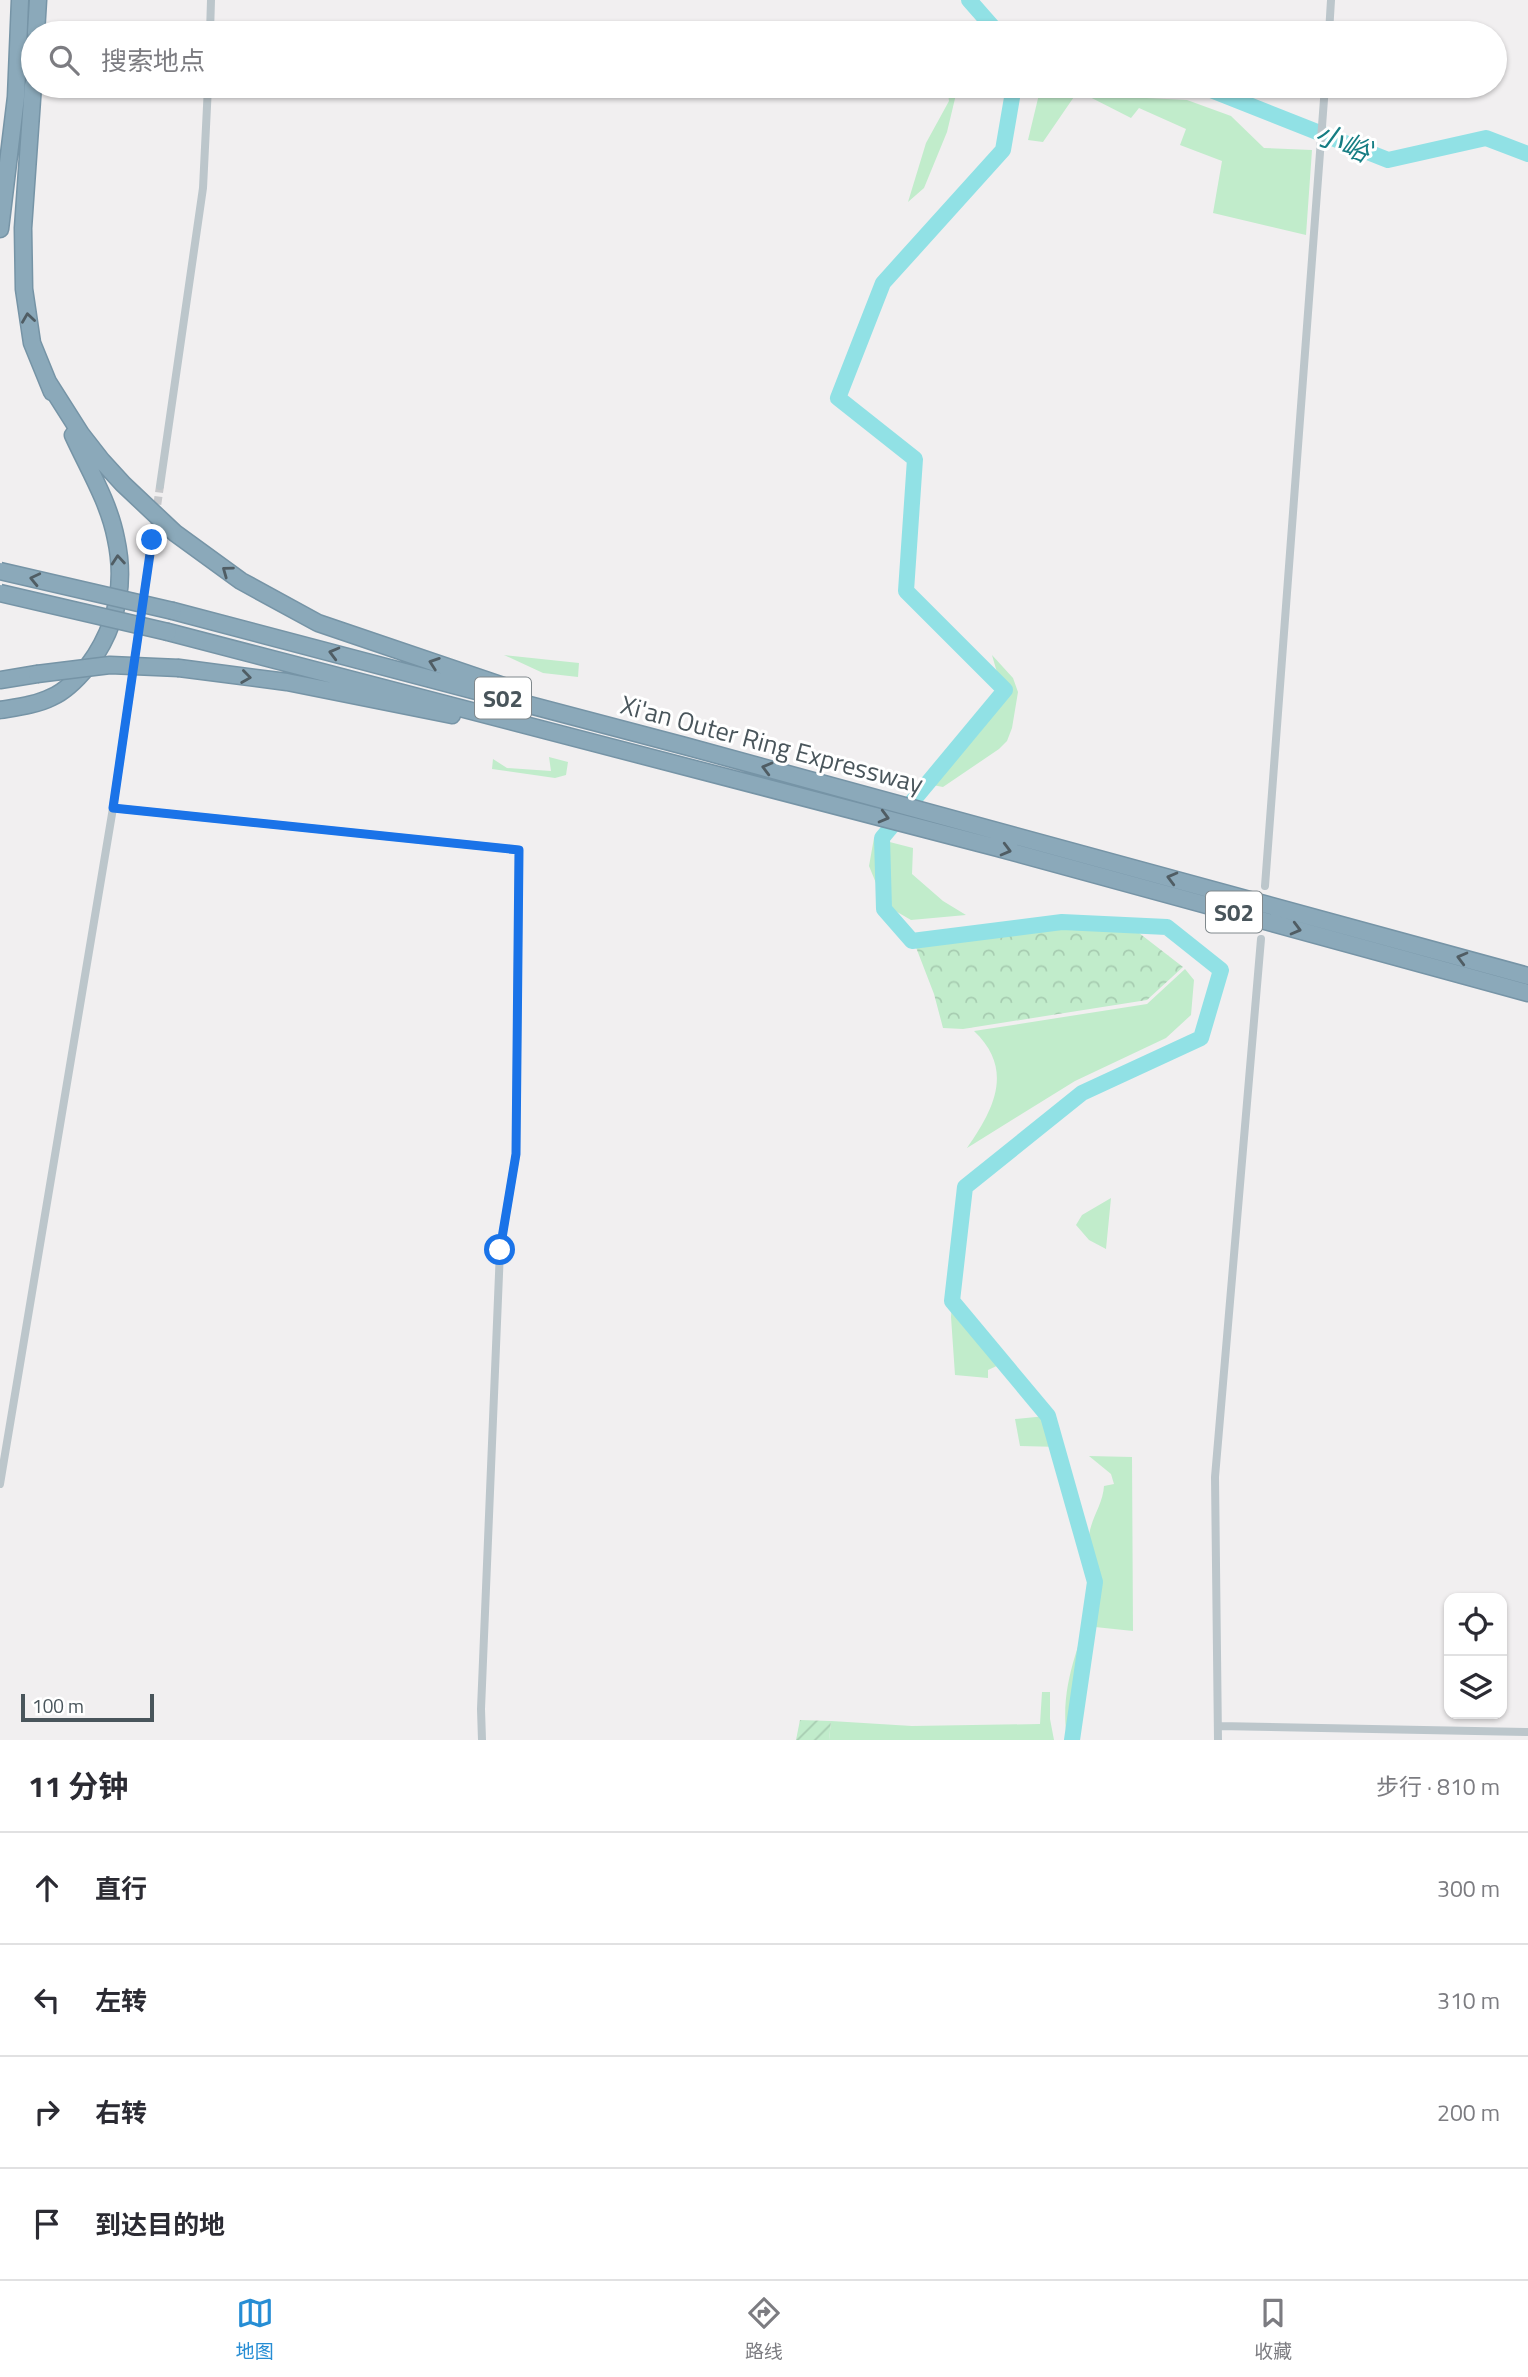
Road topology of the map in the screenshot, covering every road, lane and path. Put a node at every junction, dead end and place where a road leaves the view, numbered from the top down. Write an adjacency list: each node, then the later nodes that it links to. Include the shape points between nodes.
1 (20, 0): 11 (highway, via 16,97)
2 (38, 0): 5 (highway)
3 (211, 0): 6 (street)
4 (1331, 0): 7 (street)
5 (37, 21)
6 (210, 21)
7 (1330, 21)
8 (32, 98): 12 (highway, one-way to 8, via 32,343 24,289 23,228)
9 (208, 98): 13 (street, via 204,188)
10 (1324, 98): 22 (street)
11 (0, 229)
12 (48, 382): 18 (highway, one-way to 12, via 54,697 80,677 103,646 117,606 120,576 110,519); 19 (highway, one-way to 12, via 318,623 241,581 175,533 123,484 81,434)
13 (160, 486)
14 (152, 540): 21 (street)
15 (0, 571): 19 (highway, Xi'an Outer Ring Expressway / S02, one-way to 15, bridge, via 173,611)
16 (0, 593): 20 (highway, Xi'an Outer Ring Expressway / S02, bridge)
17 (0, 680): 20 (highway, one-way to 20, bridge, via 110,665 179,668 288,682)
18 (0, 710)
19 (685, 746): 24 (highway, Xi'an Outer Ring Expressway / S02, one-way to 19)
20 (675, 762): 25 (highway, Xi'an Outer Ring Expressway / S02, one-way to 25)
21 (113, 808): 26 (street); 29 (street, via 519,850 516,1154 500,1250)
22 (1265, 886)
23 (1261, 939): 27 (street, via 1215,1477)
24 (1528, 976)
25 (1528, 993)
26 (0, 1484)
27 (1218, 1726): 28 (street); 30 (street)
28 (1528, 1732)
29 (482, 1740)
30 (1218, 1740)

